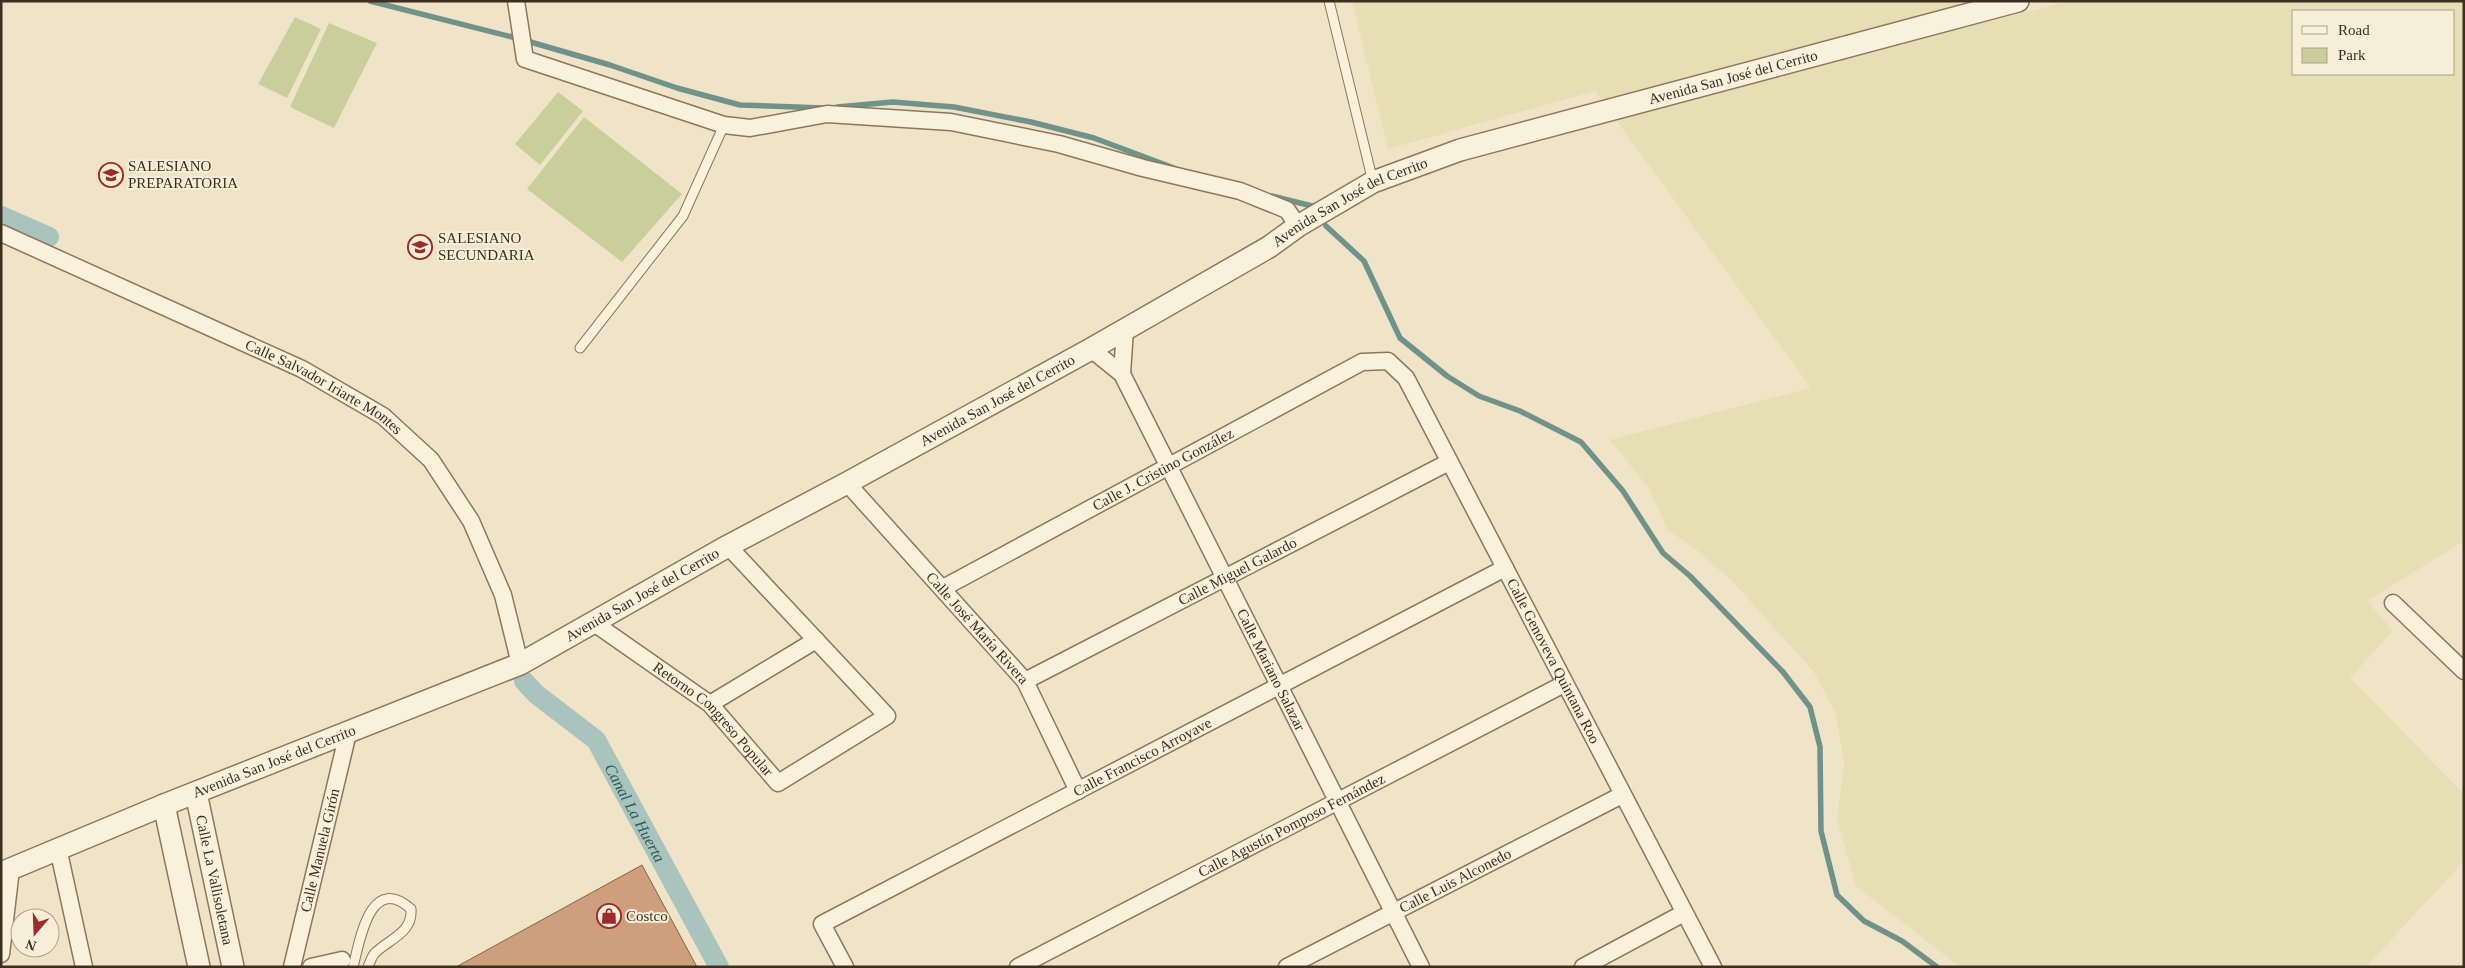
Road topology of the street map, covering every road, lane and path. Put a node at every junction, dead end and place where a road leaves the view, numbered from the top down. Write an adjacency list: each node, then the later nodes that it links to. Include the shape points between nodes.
1 (516, 1): 4 (street, via 524,54)
2 (1329, 1): 5 (lane)
3 (2018, 1): 5 (street, Avenida San José del Cerrito, via 1460,150)
4 (724, 125): 6 (street, via 750,128 828,114 951,122 1059,144 1240,191 1287,210); 9 (lane, via 683,216)
5 (1373, 182): 6 (street, Avenida San José del Cerrito)
6 (1298, 226): 8 (street, Avenida San José del Cerrito, via 1269,247)
7 (1, 233): 23 (street, Calle Salvador Iriarte Montes, via 302,369 383,416 431,460 471,521 503,595)
8 (1125, 329): 10 (street, Avenida San José del Cerrito); 12 (street)
9 (580, 348)
10 (1090, 349): 12 (street, Calle Mariano Salazar); 15 (street, Avenida San José del Cerrito)
11 (1388, 361): 13 (street, Calle Genoveva Quintana Roo, via 1406,378); 14 (street, Calle J. Cristino González, via 1362,362)
12 (1122, 374): 14 (street, Calle Mariano Salazar)
13 (1449, 462): 17 (street, Calle Genoveva Quintana Roo); 18 (street, Calle Miguel Galardo)
14 (1168, 465): 18 (street, Calle Mariano Salazar); 19 (street, Calle J. Cristino González)
15 (848, 483): 16 (street, Avenida San José del Cerrito); 19 (street, Calle José María Rivera)
16 (728, 546): 21 (street, Avenida San José del Cerrito); 22 (street, Retorno Congreso Popular)
17 (1505, 568): 26 (street, Calle Genoveva Quintana Roo); 27 (street, Calle Francisco Arroyave)
18 (1225, 578): 25 (street, Calle Miguel Galardo); 27 (street, Calle Mariano Salazar)
19 (942, 588): 25 (street, Calle José María Rivera)
20 (2393, 603): 24 (street)
21 (594, 623): 23 (street, Avenida San José del Cerrito); 28 (street, Retorno Congreso Popular)
22 (816, 640): 28 (street); 28 (street, Retorno Congreso Popular, via 888,716 778,783)
23 (520, 664): 29 (street, Avenida San José del Cerrito)
24 (2464, 671)
25 (1026, 681): 30 (street, Calle José María Rivera)
26 (1564, 684): 32 (street, Calle Genoveva Quintana Roo); 33 (street, Calle Agustín Pomposo Fernández)
27 (1279, 686): 30 (street, Calle Francisco Arroyave); 33 (street, Calle Mariano Salazar)
28 (710, 704)
29 (348, 733): 31 (street, Avenida San José del Cerrito); 44 (street, Calle Manuela Girón)
30 (1078, 791): 47 (street, Calle Francisco Arroyave, via 822,924)
31 (196, 793): 34 (street, Avenida San José del Cerrito); 43 (street, Calle La Vallisoletana)
32 (1622, 795): 37 (street, Calle Luis Alconedo); 38 (street, Calle Genoveva Quintana Roo)
33 (1338, 801): 37 (street, Calle Mariano Salazar); 48 (street, Calle Agustín Pomposo Fernández)
34 (164, 805): 35 (street, Avenida San José del Cerrito); 42 (street)
35 (58, 848): 36 (street, Avenida San José del Cerrito); 41 (street)
36 (6, 871): 39 (street)
37 (1394, 912): 49 (street, Calle Luis Alconedo); 50 (street, Calle Mariano Salazar)
38 (1684, 914): 51 (street); 52 (street, Calle Genoveva Quintana Roo)
39 (1, 954)
40 (347, 964): 45 (street); 46 (lane, via 375,905 384,899 395,899 411,909 411,918 394,941 375,953)
41 (84, 967)
42 (199, 967)
43 (233, 967)
44 (292, 967)
45 (311, 967)
46 (368, 967)
47 (845, 967)
48 (1018, 967)
49 (1288, 967)
50 (1421, 967)
51 (1583, 967)
52 (1713, 967)

